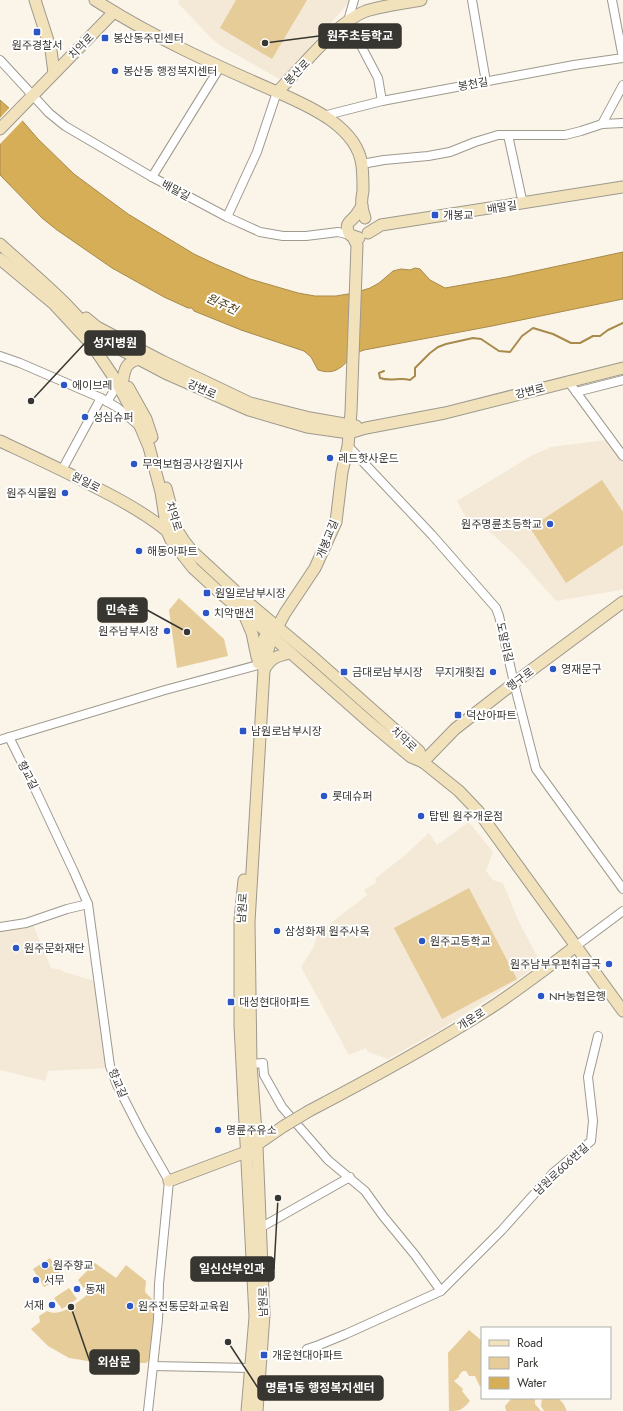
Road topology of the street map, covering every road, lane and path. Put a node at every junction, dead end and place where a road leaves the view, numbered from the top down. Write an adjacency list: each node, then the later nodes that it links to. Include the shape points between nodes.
1 (35, 0): 12 (street, via 51,50)
2 (95, 0): 7 (street)
3 (354, 0): 8 (street)
4 (421, 0): 8 (street, 봉산로, via 366,11)
5 (472, 0): 13 (street)
6 (612, 0): 9 (street)
7 (114, 12): 11 (street, 봉산로); 12 (street, 치악로)
8 (348, 21): 15 (street, 봉산로); 17 (street, via 378,78)
9 (623, 58): 13 (street, 봉천길)
10 (0, 60): 16 (street, 배말길)
11 (220, 67): 15 (street, 봉산로); 24 (street)
12 (54, 73): 16 (street, 치악로)
13 (486, 82): 17 (street, 봉천길)
14 (623, 85): 20 (street)
15 (277, 92): 18 (street, 개봉교길); 27 (street, 봉산로, via 258,152)
16 (31, 97): 21 (street, 치악로); 24 (street, 배말길, via 65,126)
17 (382, 101): 18 (street, 봉천길)
18 (323, 116): 23 (street, 개봉교길, via 352,140)
19 (623, 123): 20 (street)
20 (602, 124): 22 (street, via 565,135)
21 (0, 129)
22 (508, 135): 23 (street, via 498,135 436,155); 26 (street)
23 (362, 164): 28 (street, 개봉교길)
24 (152, 177): 27 (street, 배말길)
25 (623, 187): 26 (street, 배말길)
26 (522, 204): 28 (street, 배말길)
27 (227, 217): 29 (street, 배말길, via 260,232 282,236)
28 (359, 229): 29 (street); 29 (street); 43 (street, 개봉교길)
29 (338, 232)
30 (0, 244): 32 (street, 치악로)
31 (0, 259): 32 (street, 치악로)
32 (56, 300): 33 (street, 치악로); 38 (street, 치악로); 43 (street, 강변로, via 97,327 250,403)
33 (94, 335): 35 (street, 강변로); 38 (street, 치악로)
34 (0, 356): 41 (street)
35 (140, 359): 38 (street, via 125,368); 43 (street, 강변로, via 165,373 249,410 307,427)
36 (623, 368): 39 (street, 강변로)
37 (623, 380): 40 (street)
38 (121, 382): 41 (street); 42 (street, 치악로); 51 (street, 치악로, via 146,419 162,468 177,530 184,541)
39 (568, 382): 40 (street); 43 (street, 강변로, via 445,413 366,428)
40 (576, 392): 46 (street)
41 (104, 400): 42 (street, via 118,408); 47 (street)
42 (141, 428): 48 (street, 치악로, via 157,475)
43 (349, 428): 45 (street, 개봉교길)
44 (0, 441): 47 (street, 원일로)
45 (348, 446): 51 (street, 개봉교길, via 336,522 315,568); 54 (street, 도말리길, via 496,608)
46 (623, 456)
47 (62, 470): 48 (street, 원일로, via 143,512)
48 (167, 531): 50 (street, 치악로, via 193,568)
49 (623, 602): 54 (street, 행구로)
50 (244, 613): 51 (street, 치악로); 53 (street)
51 (272, 630): 52 (street, 치악로); 53 (street, 남원로); 57 (street, 치악로, via 313,657 419,751)
52 (291, 653): 53 (street, via 269,661); 57 (street, 치악로, via 411,757)
53 (261, 668): 55 (street, via 165,690); 65 (street, 남원로, via 249,922); 67 (street, 남원로, via 240,920 240,1026)
54 (514, 683): 57 (street, 행구로, via 455,729); 58 (street, 도말리길, via 536,769)
55 (9, 738): 56 (street); 59 (street, 향교길)
56 (0, 740)
57 (423, 762): 62 (street, 치악로, via 478,811)
58 (623, 888)
59 (88, 904): 61 (street, via 26,923); 69 (street, 향교길, via 110,1066 141,1132)
60 (623, 911): 62 (street, 개운로)
61 (0, 927)
62 (576, 946): 63 (street, 치악로); 66 (street, 개운로, bridge, via 493,1006 390,1068 309,1111 269,1135)
63 (623, 1011)
64 (598, 1036): 71 (street, 남원로606번길, via 588,1077 593,1122 591,1141 536,1190 506,1226)
65 (251, 1064): 66 (street, 남원로); 68 (street, via 263,1063 264,1075 282,1107 328,1160)
66 (257, 1146): 67 (street); 70 (street, 남원로)
67 (246, 1152): 69 (street); 72 (street, 남원로)
68 (350, 1177): 70 (street); 71 (street, via 365,1191)
69 (169, 1181): 74 (street)
70 (260, 1228): 72 (street, 남원로)
71 (441, 1291): 73 (street, 남원로606번길)
72 (260, 1316): 75 (street, 남원로); 78 (street, 남원로)
73 (307, 1349)
74 (153, 1366): 75 (street); 76 (street)
75 (251, 1368): 77 (street, 남원로)
76 (148, 1411)
77 (247, 1411)
78 (257, 1411)

